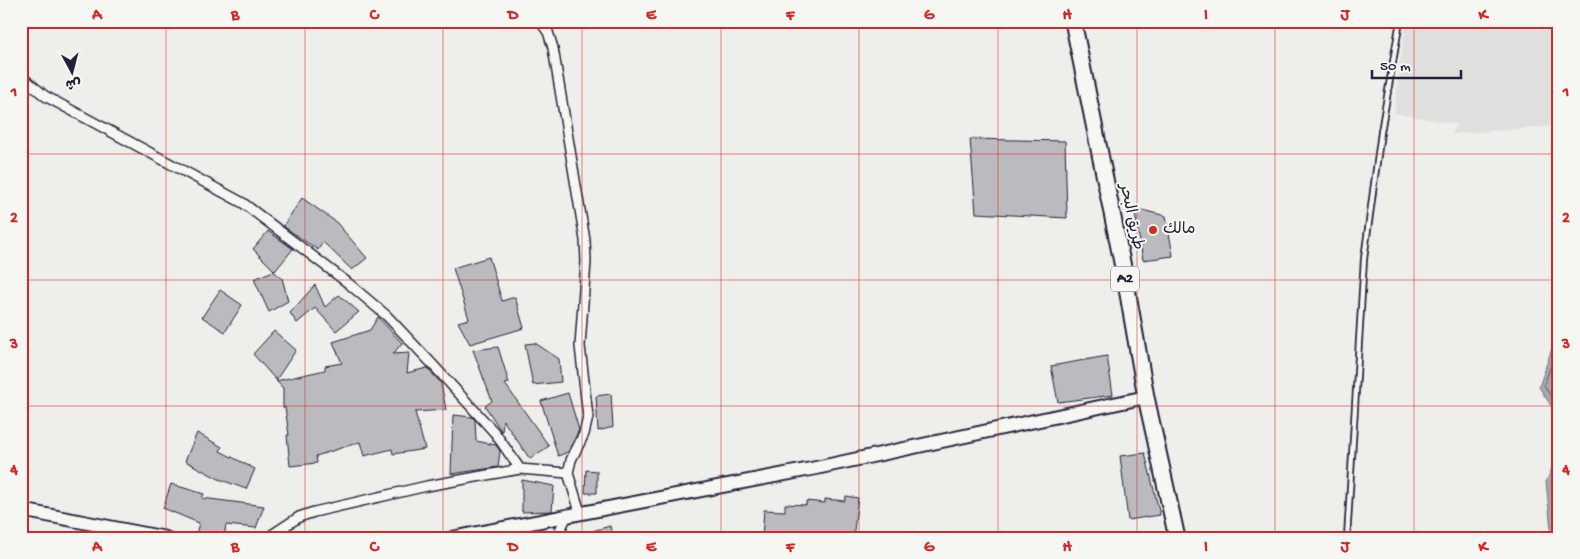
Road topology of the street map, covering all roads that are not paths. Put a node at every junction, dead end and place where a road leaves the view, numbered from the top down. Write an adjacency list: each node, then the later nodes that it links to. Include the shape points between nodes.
1 (540, 21): 7 (street, via 553,48 585,240 580,346 588,417)
2 (1073, 21): 5 (main road, طريق البحر / A2)
3 (1400, 21): 15 (lane, via 1364,259)
4 (21, 76): 6 (street, via 45,96 243,203 348,283 387,316 434,366 494,433)
5 (1146, 397): 9 (street, via 855,460); 14 (main road, طريق البحر / A2)
6 (520, 469): 7 (street); 11 (street, via 331,507 299,517)
7 (568, 473): 9 (street)
8 (21, 510): 10 (street)
9 (574, 513): 12 (street); 13 (street)
10 (166, 538)
11 (267, 538)
12 (452, 538)
13 (556, 538)
14 (1177, 538)
15 (1347, 538)

